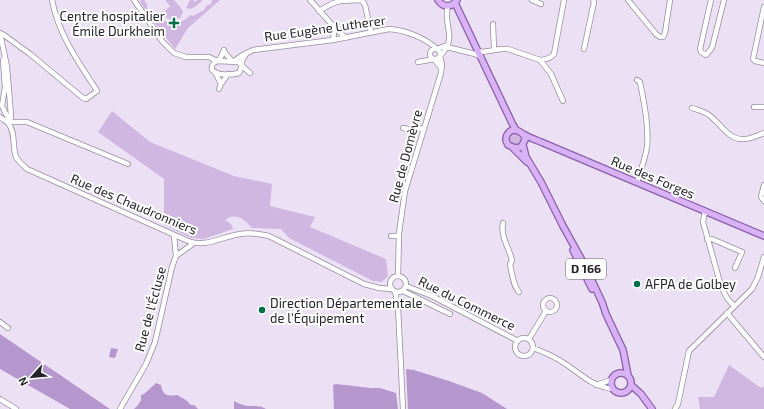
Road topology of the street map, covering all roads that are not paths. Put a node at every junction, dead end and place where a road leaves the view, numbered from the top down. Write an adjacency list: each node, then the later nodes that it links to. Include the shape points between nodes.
1 (52, 0): 21 (street, via 65,38 96,89 86,99)
2 (134, 0): 31 (street, via 168,48 186,57)
3 (310, 0): 17 (street)
4 (361, 0): 17 (street, via 340,1); 20 (street, via 365,5)
5 (438, 0): 15 (main road, via 442,5)
6 (532, 0): 14 (street)
7 (564, 0): 34 (street, via 554,54)
8 (593, 0): 25 (street)
9 (628, 0): 10 (street, via 660,37 663,37)
10 (670, 0)
11 (710, 0): 12 (street, via 700,49 706,55 712,48)
12 (724, 0)
13 (456, 2): 15 (main road); 29 (main road)
14 (541, 4)
15 (448, 6): 24 (street, via 450,34)
16 (764, 7): 37 (street, via 753,58)
17 (320, 11): 19 (street)
18 (493, 24): 26 (street)
19 (334, 26): 22 (street); 23 (street)
20 (371, 32): 22 (street, Rue Eugène Lutherer); 27 (street, Rue Eugène Lutherer, via 396,30 422,39 429,43)
21 (0, 33): 32 (street)
22 (346, 38): 23 (street, Rue Eugène Lutherer)
23 (333, 40): 28 (street, Rue Eugène Lutherer)
24 (447, 46): 27 (street); 29 (street); 30 (street)
25 (584, 49)
26 (494, 50): 29 (street); 34 (street, via 508,49)
27 (433, 51): 30 (street, via 439,51); 33 (street, via 431,57); 33 (street, via 420,62)
28 (246, 53): 36 (street, Rue Eugène Lutherer); 38 (street)
29 (480, 54): 48 (main road)
30 (440, 56): 33 (street); 39 (street, Rue de Domèvre)
31 (204, 57): 35 (street); 40 (street)
32 (6, 58): 50 (street); 50 (street, via 3,60 2,106)
33 (434, 59): 39 (street)
34 (540, 60): 44 (street, via 551,74)
35 (217, 61): 36 (street); 36 (street, via 224,50); 40 (street, via 212,65)
36 (233, 62): 38 (street, via 238,62)
37 (764, 63)
38 (242, 66): 41 (street); 41 (street, via 251,74)
39 (441, 68): 52 (street, Rue de Domèvre)
40 (213, 70): 42 (street); 42 (street, via 220,86)
41 (239, 73): 42 (street)
42 (228, 74)
43 (637, 80): 62 (street, via 640,82 648,130 644,162)
44 (563, 101)
45 (754, 107): 47 (street)
46 (692, 108): 55 (street, via 703,110 734,137 743,140)
47 (764, 108)
48 (506, 110): 53 (main road); 54 (main road)
49 (0, 117): 50 (street)
50 (9, 123): 60 (street, via 26,122); 68 (street, Rue des Chaudronniers, via 16,155 27,169)
51 (403, 128): 52 (street)
52 (423, 129): 70 (street, Rue de Domèvre, via 405,191)
53 (516, 130): 54 (main road); 56 (main road)
54 (508, 133): 59 (main road, via 506,142)
55 (764, 133)
56 (524, 134): 57 (main road, Rue des Forges); 58 (main road)
57 (538, 141): 58 (main road); 62 (main road, Rue des Forges)
58 (524, 144): 59 (main road); 61 (main road, D 166)
59 (513, 148): 61 (main road, D 166)
60 (128, 164)
61 (530, 165): 93 (main road, D 166, via 584,264)
62 (637, 182): 65 (main road, Rue des Forges)
63 (764, 185): 64 (street)
64 (764, 201)
65 (705, 211): 67 (main road, Rue des Forges); 71 (street, via 703,222)
66 (503, 224): 82 (street, via 506,248 511,256 510,264)
67 (763, 234)
68 (174, 235): 72 (street, Rue des Chaudronniers); 73 (street, Rue de l'Écluse)
69 (390, 236): 70 (street)
70 (399, 236): 76 (street, Rue de Domèvre)
71 (707, 239): 75 (street, via 742,252); 83 (street, via 723,291)
72 (194, 243): 73 (street, Rue de l'Écluse); 79 (street, Rue des Chaudronniers, via 206,243 241,234 269,236 364,284)
73 (176, 256): 105 (street, Rue de l'Écluse, via 155,342 146,364)
74 (764, 257): 83 (street, via 752,289)
75 (735, 268)
76 (398, 276): 77 (street); 78 (street, via 405,280)
77 (391, 282): 79 (street); 80 (street)
78 (406, 286): 81 (street); 91 (street, Rue du Commerce, via 432,296)
79 (379, 288): 80 (street, Rue des Chaudronniers)
80 (393, 290): 81 (street); 84 (street)
81 (402, 291): 84 (street); 87 (street)
82 (519, 292)
83 (734, 306): 86 (street)
84 (398, 307): 106 (street)
85 (546, 311): 90 (street, Rue du Commerce)
86 (727, 313): 94 (street); 108 (street, via 689,351)
87 (450, 314)
88 (0, 322): 89 (street)
89 (8, 328)
90 (529, 339): 91 (street, via 523,338); 92 (street)
91 (518, 341): 92 (street, via 516,350 521,355 527,355)
92 (533, 348): 98 (street, via 564,363)
93 (625, 356): 95 (main road); 96 (main road, D 166)
94 (764, 357)
95 (619, 373): 96 (main road); 97 (main road)
96 (628, 375): 99 (main road)
97 (611, 380): 98 (street); 100 (main road)
98 (596, 385): 100 (street)
99 (631, 385): 101 (main road); 103 (main road)
100 (613, 390): 101 (main road, via 620,394)
101 (628, 391): 103 (main road)
102 (0, 399): 104 (street)
103 (645, 400): 107 (main road)
104 (16, 409)
105 (120, 409)
106 (403, 409)
107 (652, 409)
108 (675, 409)

